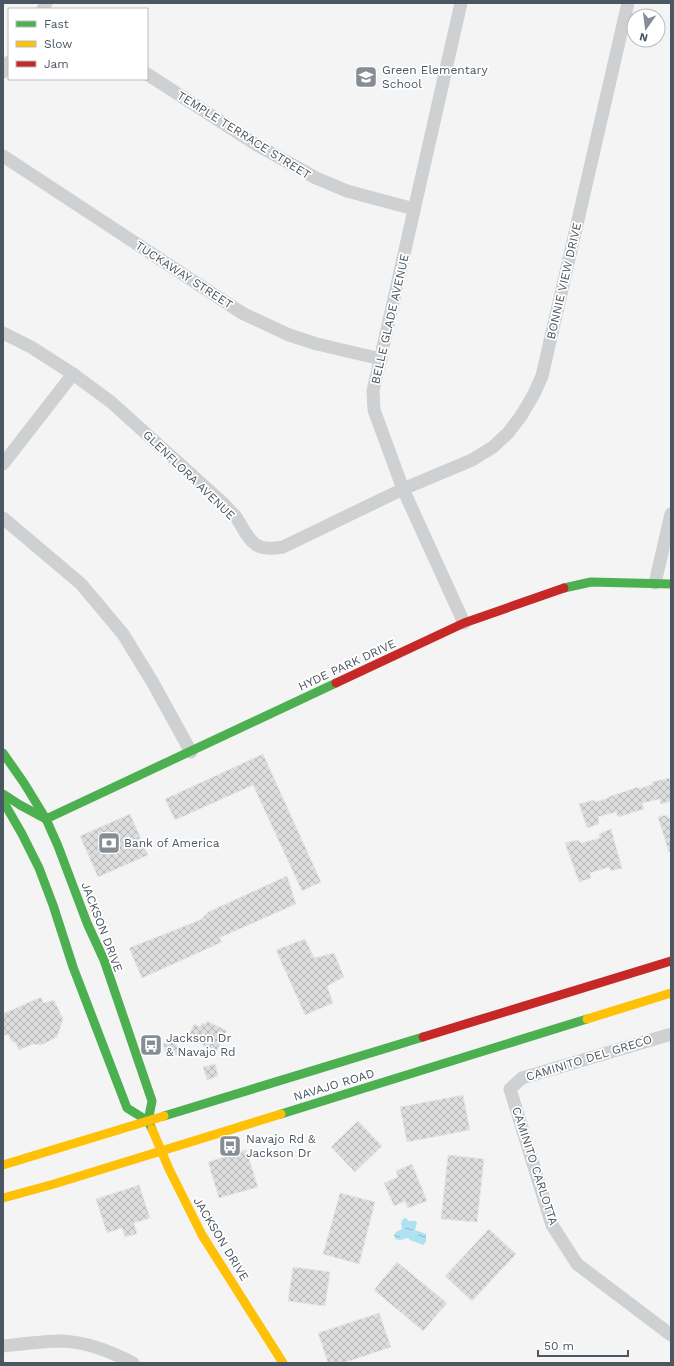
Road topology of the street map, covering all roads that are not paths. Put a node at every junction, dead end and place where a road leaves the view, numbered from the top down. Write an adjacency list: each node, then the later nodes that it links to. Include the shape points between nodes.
1 (461, 3): 5 (street, BELLE GLADE AVENUE)
2 (628, 3): 10 (street, BONNIE VIEW DRIVE, via 546,361 534,394 508,433 493,447 472,460)
3 (148, 75): 5 (street, TEMPLE TERRACE STREET, via 257,145 316,178 347,191)
4 (3, 156): 7 (street, TUCKAWAY STREET, via 242,313 289,335)
5 (414, 209): 7 (street, BELLE GLADE AVENUE)
6 (3, 333): 8 (street, GLENFLORA AVENUE, via 31,347)
7 (381, 359): 10 (street, BELLE GLADE AVENUE, via 373,391 374,410)
8 (73, 374): 9 (street); 10 (street, GLENFLORA AVENUE, via 111,402 223,503 235,516 249,539 259,547 283,547)
9 (3, 464)
10 (403, 489): 15 (street, BELLE GLADE AVENUE)
11 (671, 514): 13 (street)
12 (3, 518): 16 (street, via 81,584 123,634)
13 (655, 583): 14 (main road, HYDE PARK DRIVE); 15 (main road, HYDE PARK DRIVE, via 591,582 559,588)
14 (671, 584)
15 (464, 623): 16 (main road, HYDE PARK DRIVE)
16 (191, 752): 20 (main road, HYDE PARK DRIVE)
17 (3, 753): 20 (main road, JACKSON DRIVE)
18 (3, 794): 20 (main road)
19 (3, 801): 21 (main road)
20 (46, 819): 24 (main road, JACKSON DRIVE)
21 (22, 834): 22 (main road); 29 (main road, via 47,890 73,967 127,1108)
22 (36, 839)
23 (46, 842): 24 (main road)
24 (58, 846): 29 (main road, JACKSON DRIVE, via 104,960 152,1101)
25 (671, 961): 29 (main road, NAVAJO ROAD)
26 (671, 993): 30 (main road, NAVAJO ROAD)
27 (671, 1035): 28 (street, CAMINITO DEL GRECO, via 522,1078)
28 (510, 1089): 33 (street, CAMINITO CARLOTTA, via 552,1225 577,1264)
29 (148, 1121): 30 (main road, JACKSON DRIVE); 31 (main road, NAVAJO ROAD)
30 (161, 1151): 32 (main road, NAVAJO ROAD); 36 (main road, JACKSON DRIVE, via 202,1235)
31 (3, 1165)
32 (3, 1198)
33 (671, 1335)
34 (3, 1346): 35 (street, via 62,1341 104,1350)
35 (134, 1363)
36 (283, 1363)

